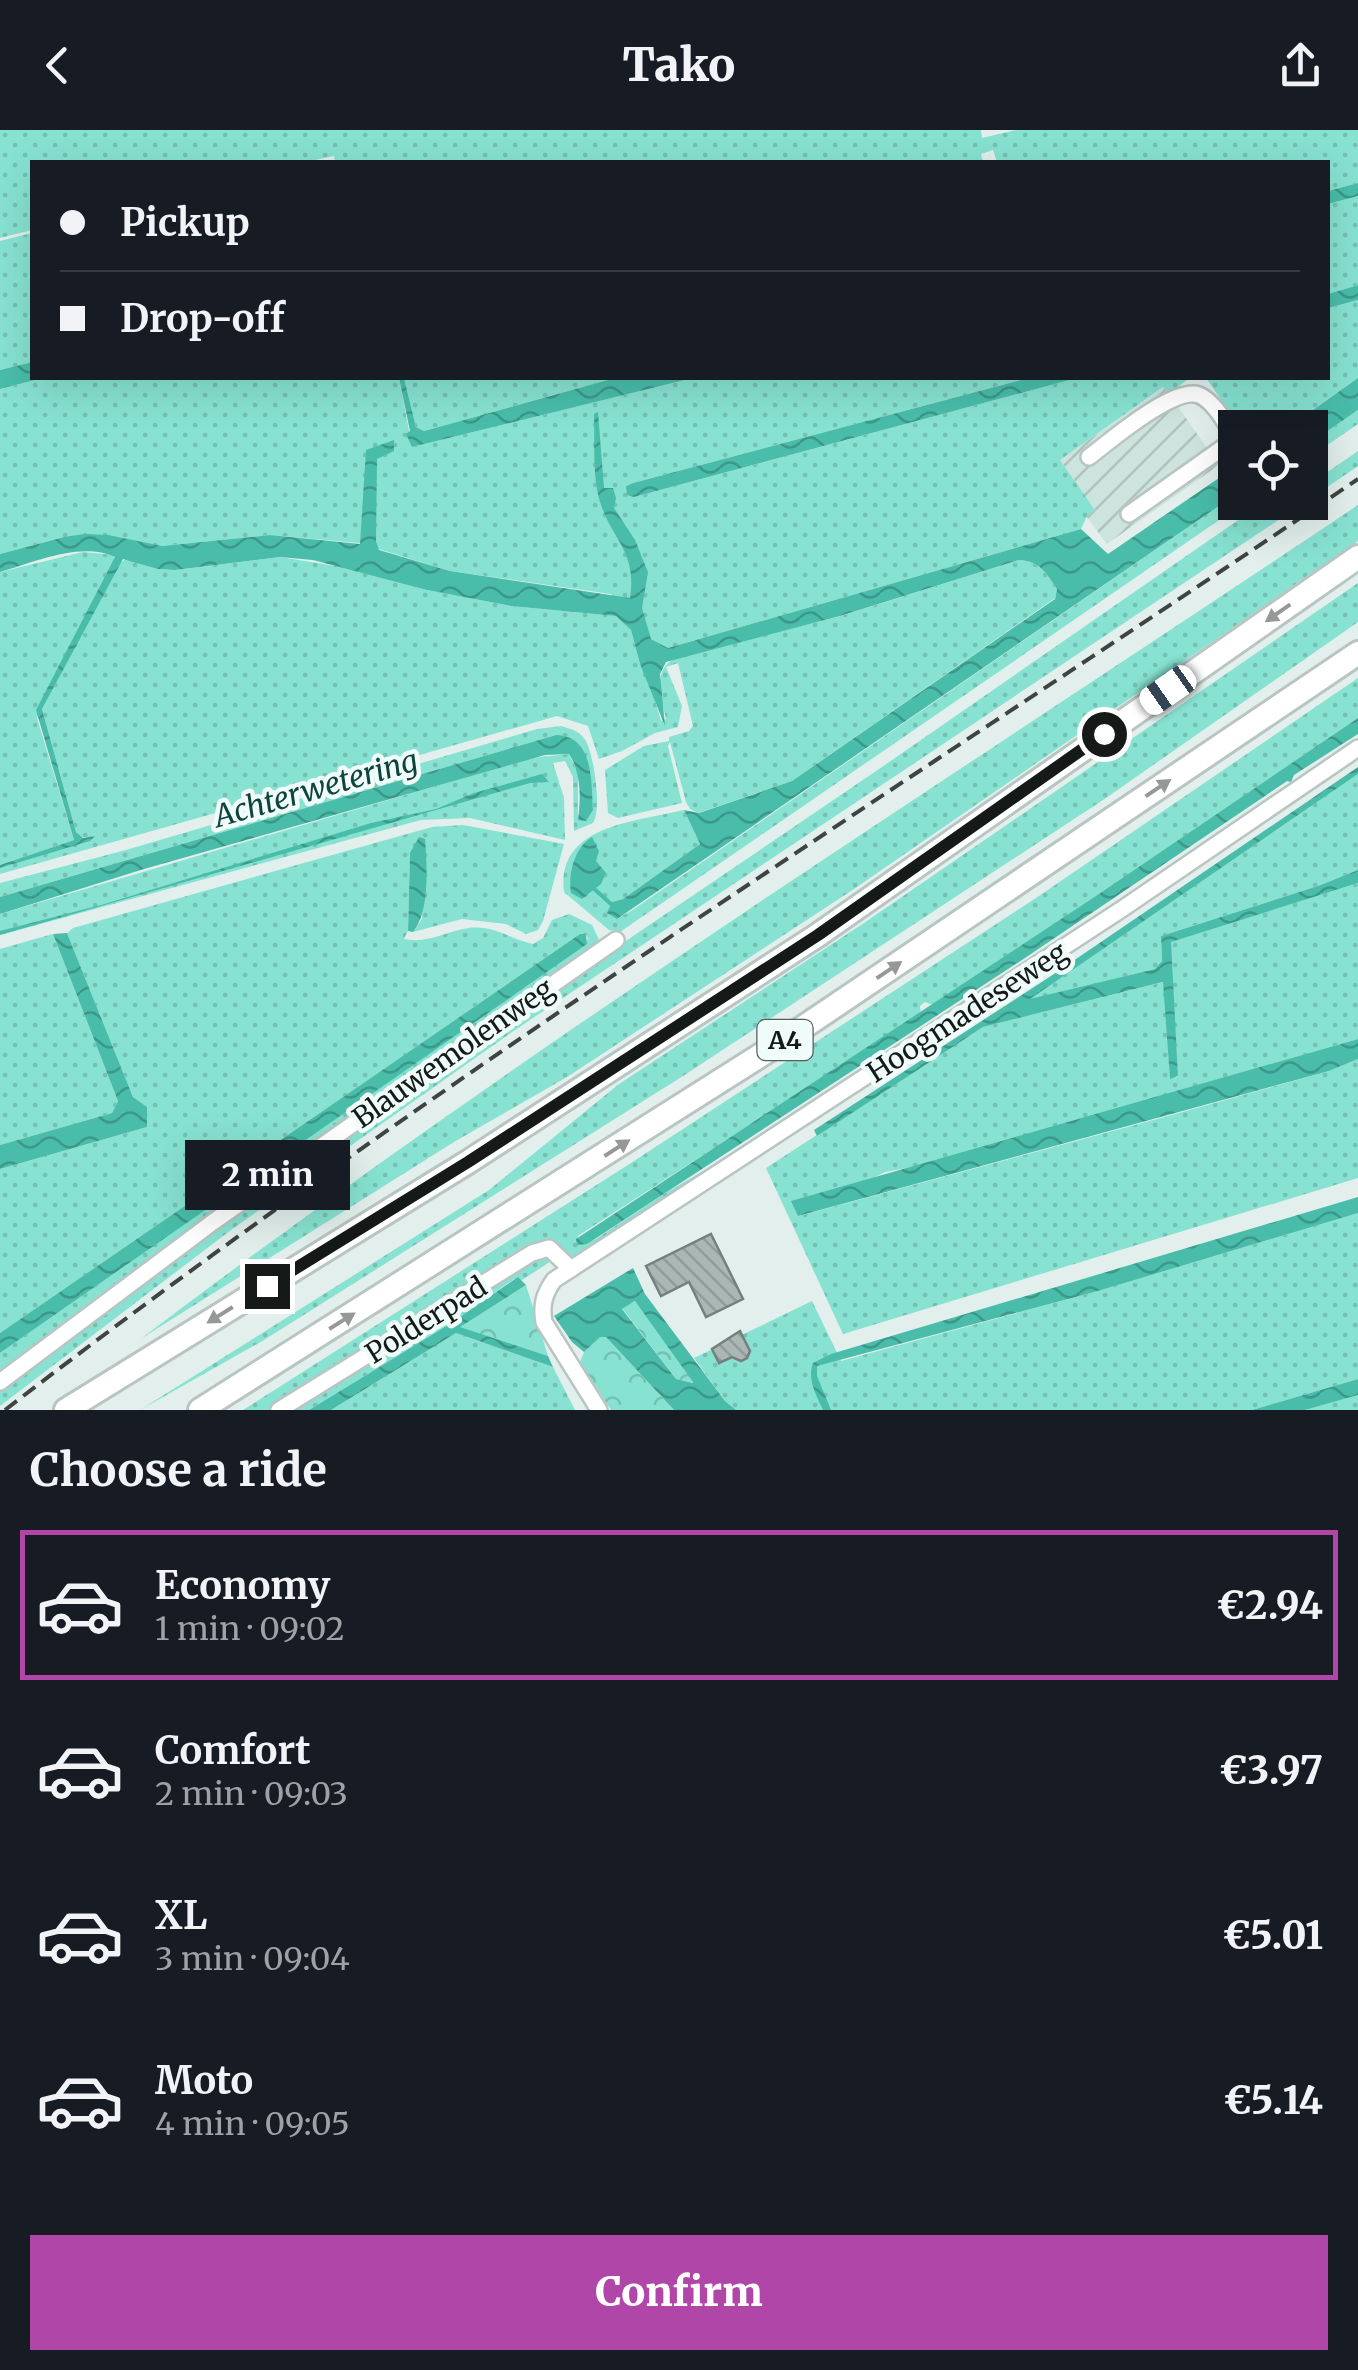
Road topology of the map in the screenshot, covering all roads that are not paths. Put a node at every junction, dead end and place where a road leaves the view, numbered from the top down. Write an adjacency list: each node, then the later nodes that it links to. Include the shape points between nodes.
1 (1218, 414): 3 (street, via 1189,393 1172,398)
2 (1218, 450): 4 (street)
3 (1088, 456)
4 (1129, 514)
5 (1358, 558): 11 (highway, A4, one-way to 11, via 818,935 468,1162)
6 (1358, 652): 12 (highway, A4, one-way to 6, via 780,1043)
7 (1358, 748): 9 (street, Hoogmadeseweg)
8 (616, 940): 10 (street, Blauwemolenweg, via 213,1222)
9 (571, 1269): 13 (street, Polderpad, via 549,1248 532,1253); 14 (street, via 549,1288 544,1322)
10 (0, 1382)
11 (66, 1410)
12 (200, 1410)
13 (278, 1410)
14 (598, 1410)

